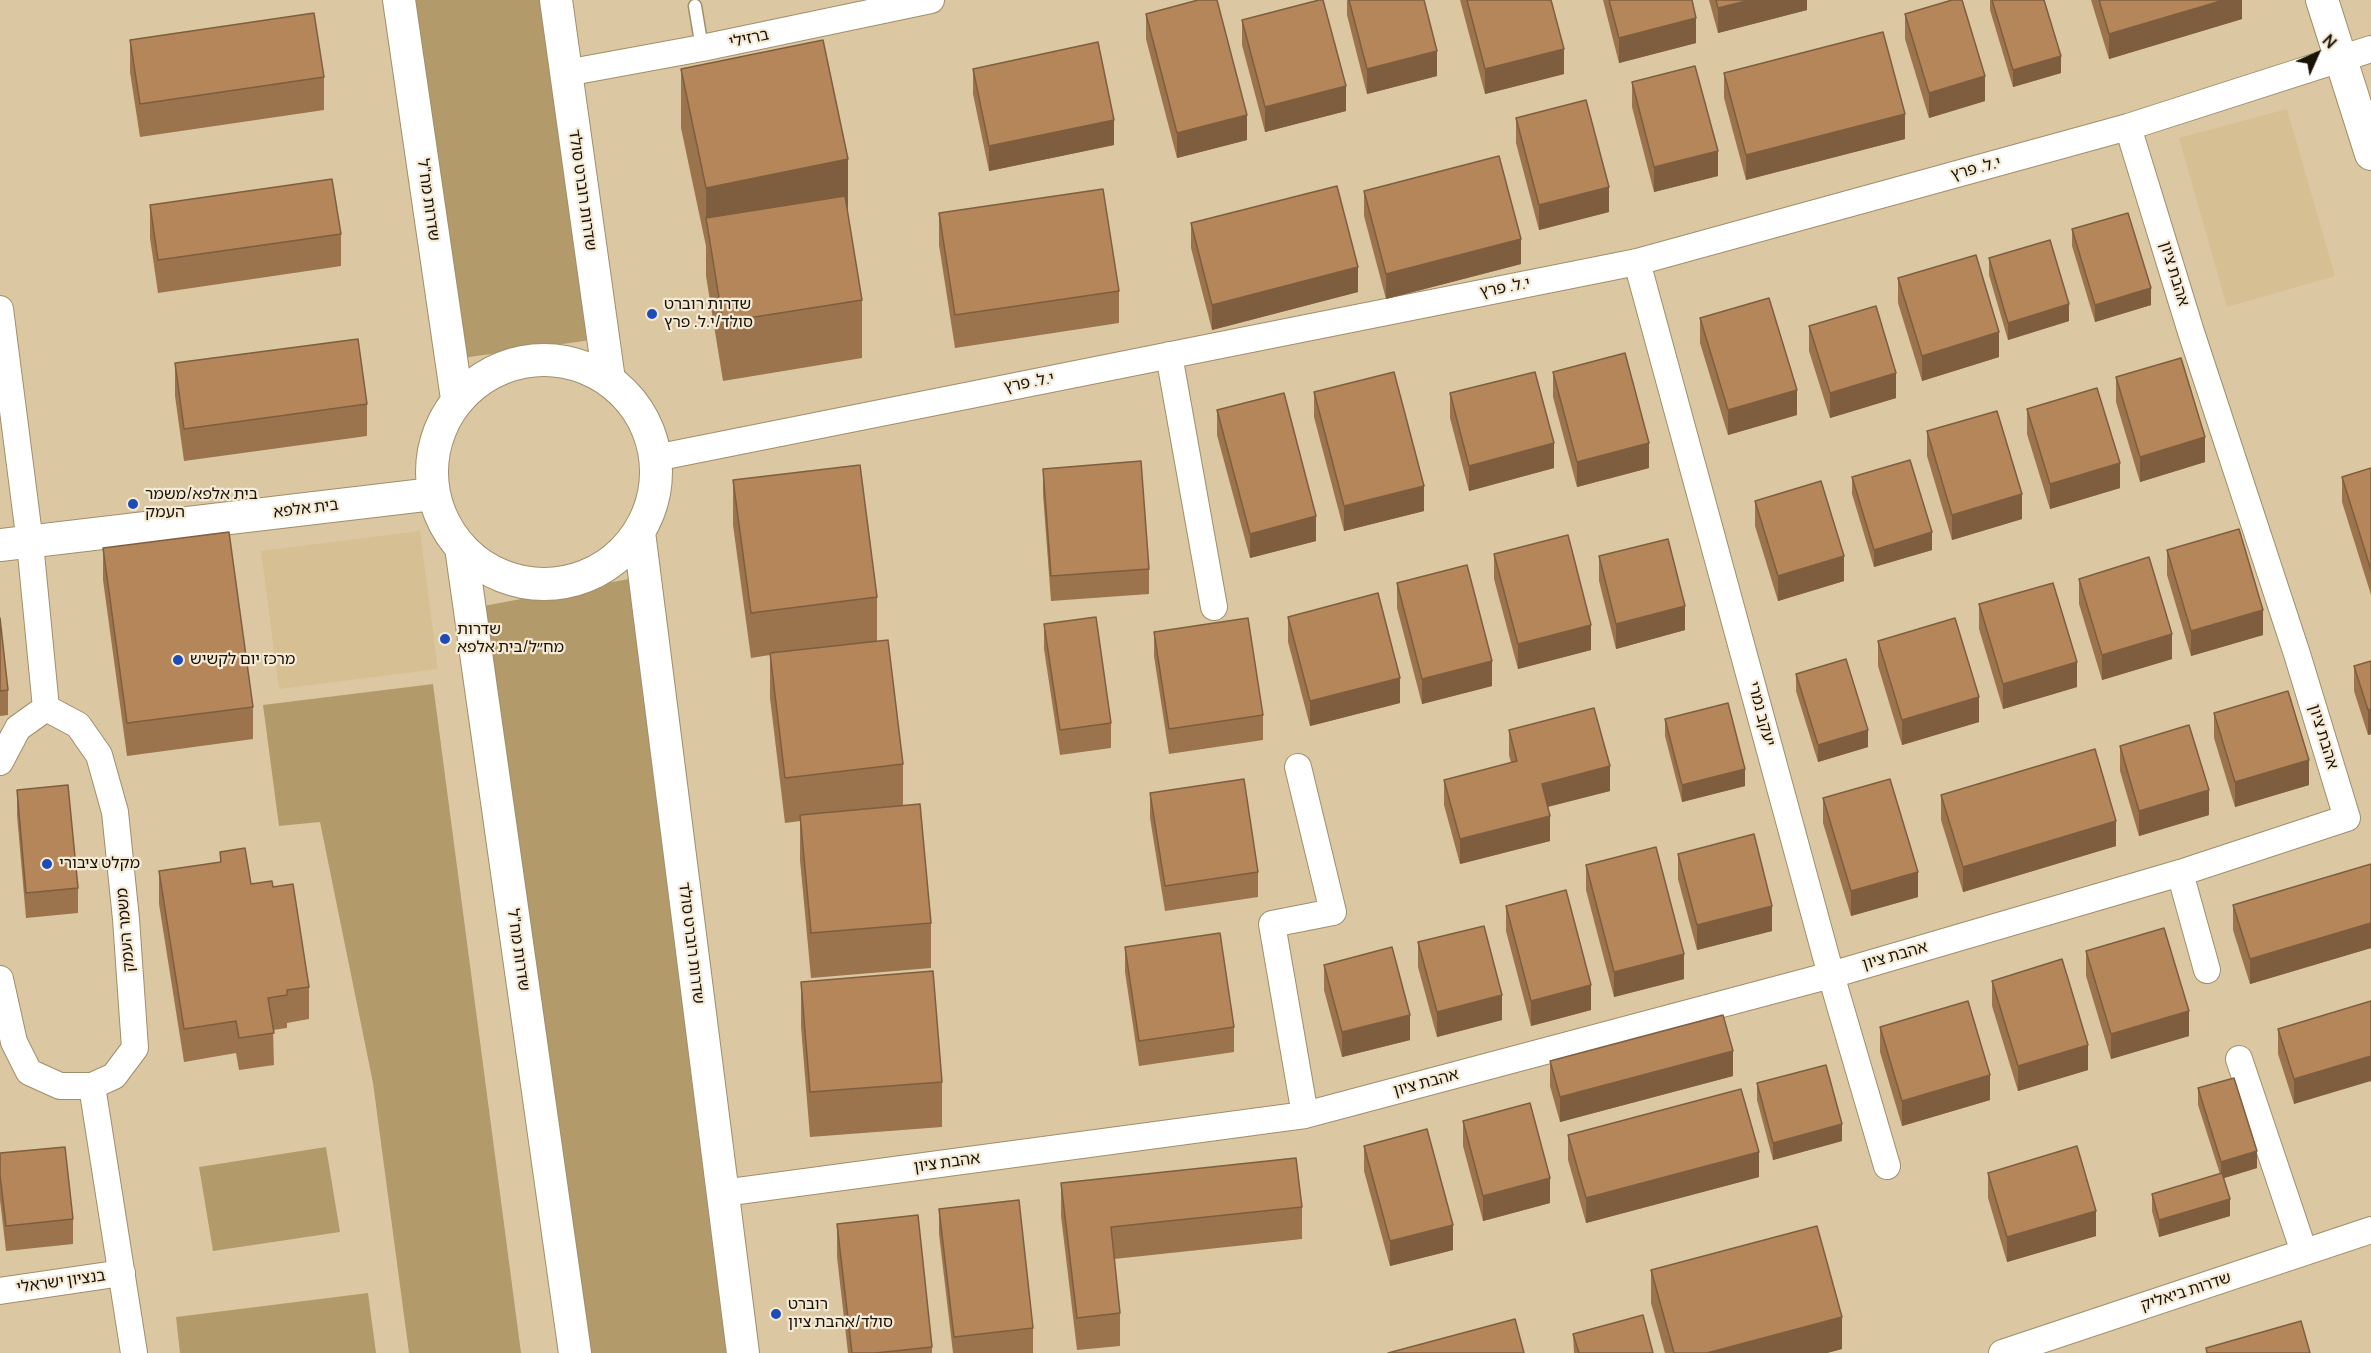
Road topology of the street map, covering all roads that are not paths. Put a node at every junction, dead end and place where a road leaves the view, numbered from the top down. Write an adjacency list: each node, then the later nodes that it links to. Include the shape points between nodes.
1 (399, 0): 16 (street, שדרות מח"ל)
2 (556, 0): 9 (street, שדרות רוברט סולד)
3 (930, 0): 6 (street, ברזילי)
4 (2322, 0): 8 (street)
5 (695, 6): 6 (lane)
6 (702, 48): 9 (street, ברזילי)
7 (2371, 49): 8 (street, י.ל. פרץ)
8 (2341, 59): 10 (street, י.ל. פרץ); 11 (street)
9 (566, 73): 15 (street, שדרות רוברט סולד)
10 (2128, 127): 12 (street, י.ל. פרץ); 26 (street, אהבת ציון, via 2347,819)
11 (2371, 154)
12 (1638, 262): 14 (street, י.ל. פרץ); 28 (street, יעקב נמרי)
13 (0, 309): 20 (street)
14 (1169, 355): 17 (street, י.ל. פרץ); 22 (street)
15 (609, 380): 16 (street, via 578,365 545,359 512,364 482,378); 17 (street, via 642,419)
16 (457, 399): 18 (street, via 440,428 431,460)
17 (655, 458): 19 (street, via 653,496)
18 (434, 494): 20 (street, בית אלפא); 21 (street, via 443,522)
19 (639, 532): 21 (street, via 607,564 587,576 554,584 519,581 487,569); 34 (street, שדרות רוברט סולד)
20 (15, 544): 23 (street)
21 (461, 547): 40 (street, שדרות מח"ל)
22 (1214, 607)
23 (46, 708): 24 (street, via 18,728); 31 (street, משמר העמק, via 78,725 99,755 115,812 135,1048 114,1076)
24 (0, 762)
25 (1298, 767): 32 (street, via 1333,912 1272,924)
26 (2180, 873): 27 (street); 28 (street, אהבת ציון)
27 (2207, 970)
28 (1831, 975): 32 (street, אהבת ציון); 33 (street, יעקב נמרי)
29 (0, 979): 31 (street, משמר העמק, via 14,1042 29,1072 60,1086)
30 (2239, 1059): 36 (street)
31 (92, 1086): 37 (street)
32 (1305, 1115): 34 (street, אהבת ציון)
33 (1887, 1166)
34 (723, 1193): 41 (street, שדרות רוברט סולד)
35 (2371, 1230): 36 (street, שדרות ביאליק)
36 (2304, 1252): 42 (street, שדרות ביאליק)
37 (122, 1273): 38 (street, בנציון ישראלי); 39 (street)
38 (0, 1291)
39 (134, 1353)
40 (575, 1353)
41 (743, 1353)
42 (2002, 1353)

